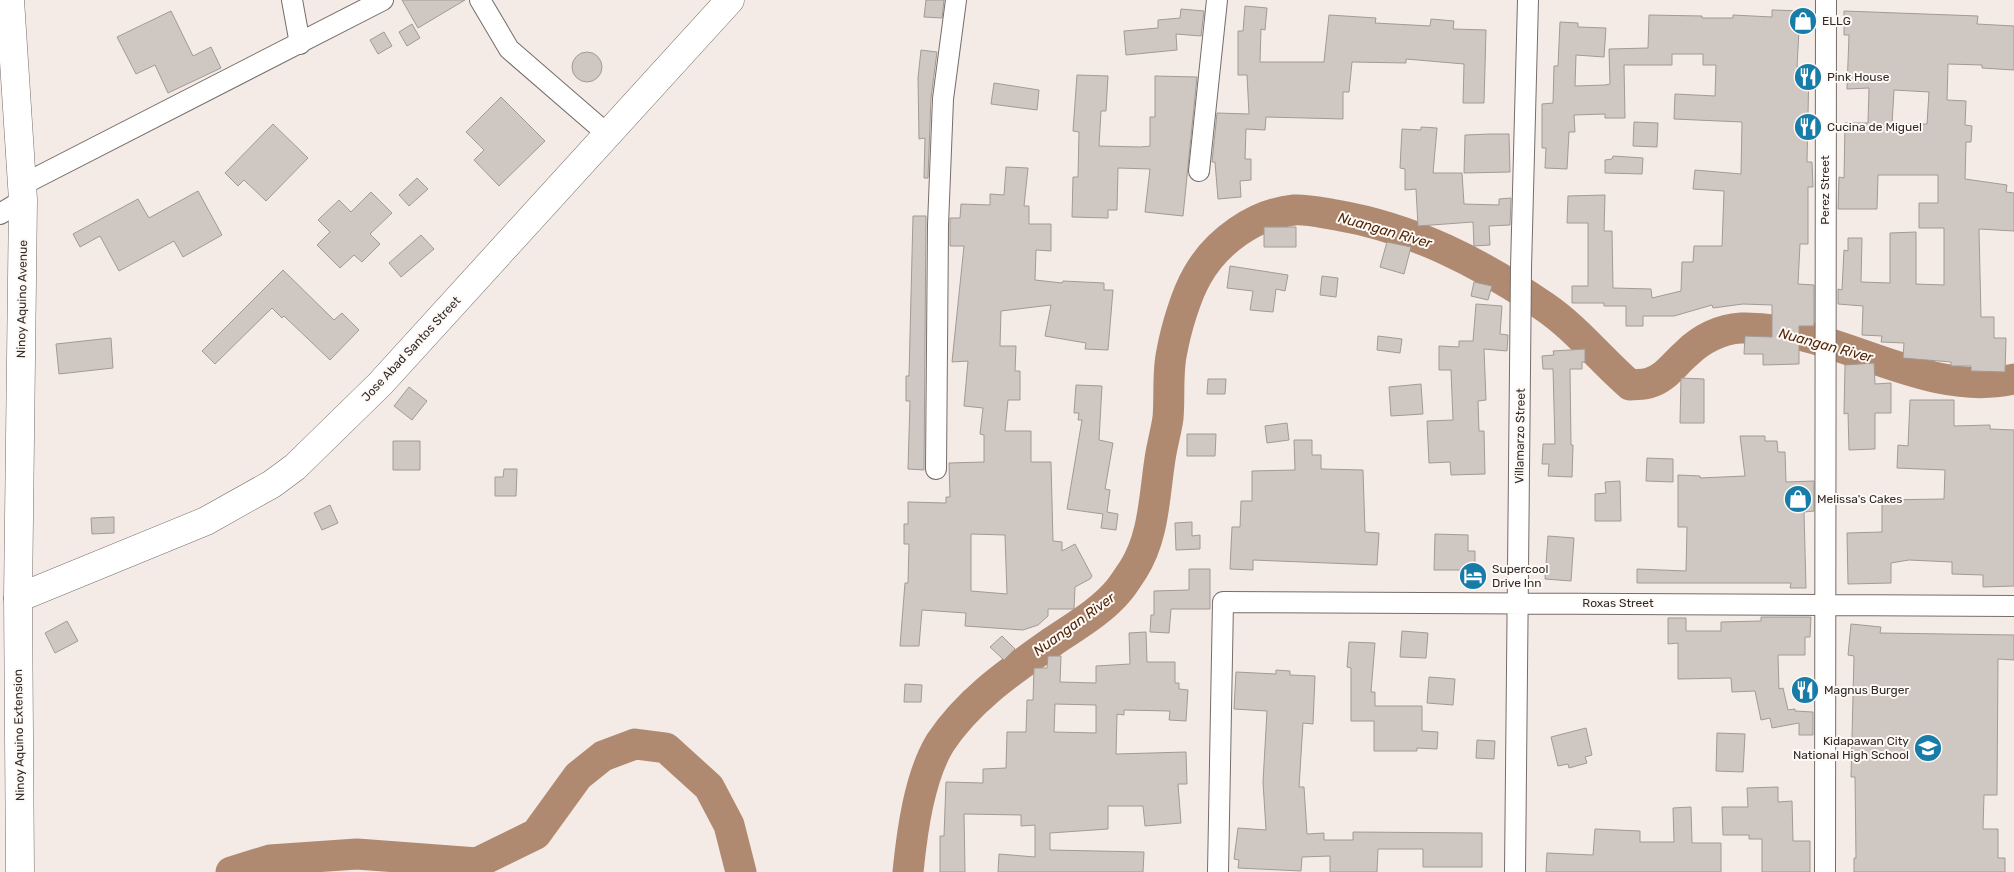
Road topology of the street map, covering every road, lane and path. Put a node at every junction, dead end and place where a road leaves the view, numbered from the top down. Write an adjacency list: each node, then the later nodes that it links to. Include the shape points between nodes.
1 (10, 0): 11 (main road, Ninoy Aquino Avenue)
2 (292, 0): 10 (street)
3 (383, 0): 10 (street)
4 (480, 0): 12 (street, via 509,49)
5 (730, 0): 12 (main road, Jose Abad Santos Street)
6 (956, 0): 15 (street, via 943,99 938,225)
7 (1217, 0): 13 (street)
8 (1528, 0): 17 (street, Villamarzo Street, via 1521,268)
9 (1826, 0): 18 (street, Perez Street)
10 (300, 44): 14 (street)
11 (6, 60): 14 (main road, Ninoy Aquino Avenue)
12 (606, 134): 16 (main road, Jose Abad Santos Street, via 380,384 295,467 272,484 206,521)
13 (1199, 171)
14 (15, 199): 16 (main road, Ninoy Aquino Avenue)
15 (936, 469)
16 (9, 602): 20 (main road, Ninoy Aquino Extension)
17 (1518, 602): 18 (street, Roxas Street); 21 (street, Roxas Street, via 1223,602); 22 (street, Villamarzo Street)
18 (1825, 605): 19 (street, Roxas Street); 23 (street, Perez Street)
19 (2014, 606)
20 (20, 872)
21 (1218, 872)
22 (1515, 872)
23 (1825, 872)

